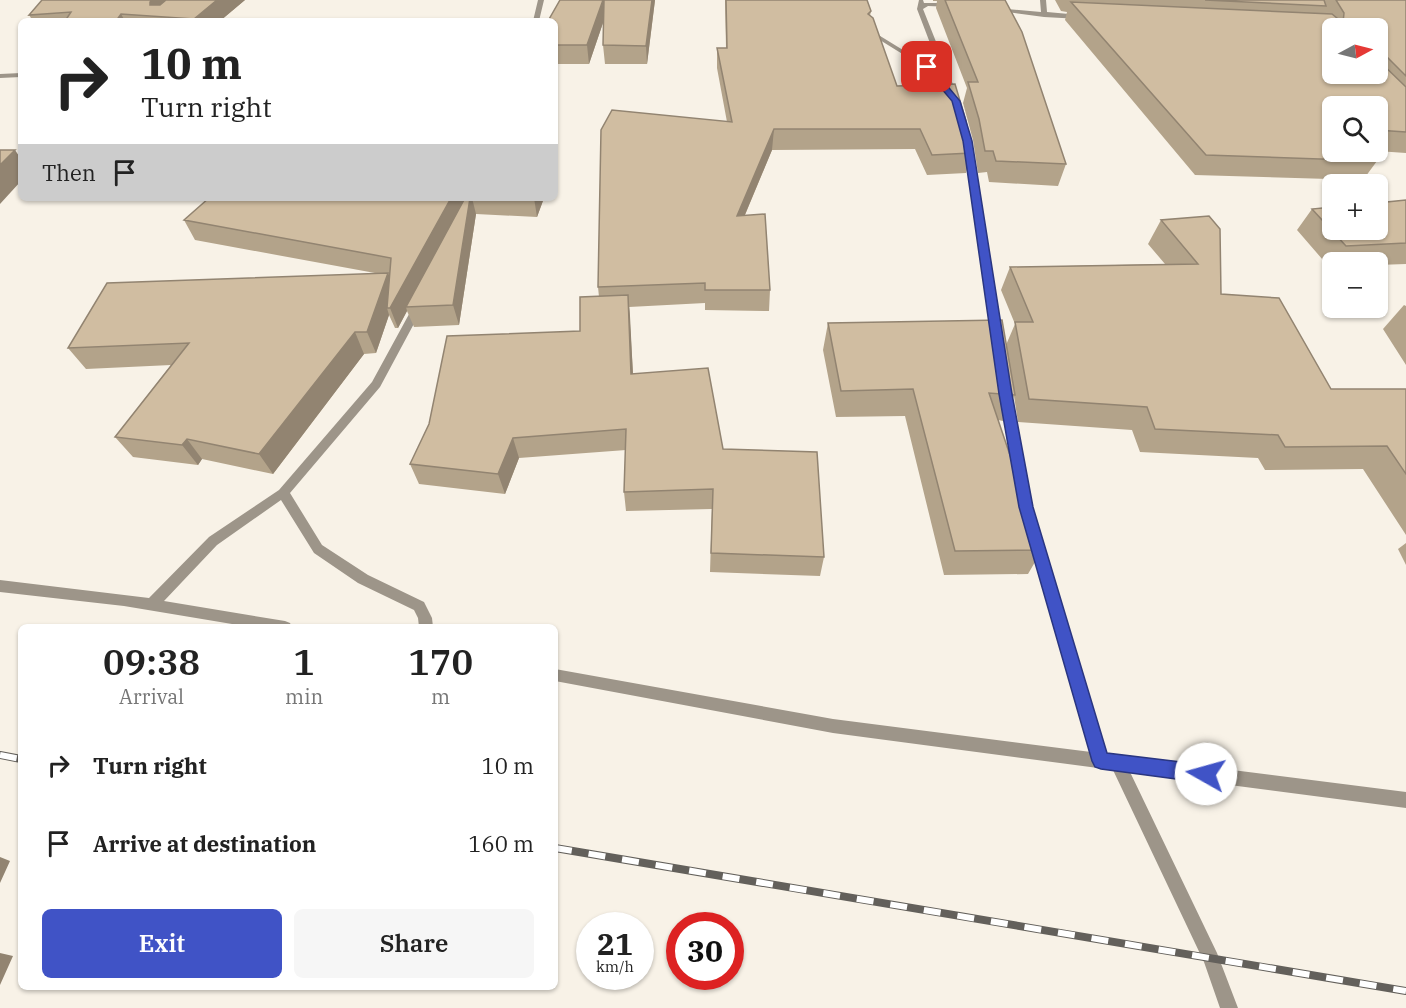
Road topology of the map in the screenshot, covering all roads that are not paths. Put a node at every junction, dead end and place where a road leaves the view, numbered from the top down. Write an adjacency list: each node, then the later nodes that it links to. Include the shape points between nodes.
1 (542, 0): 7 (street)
2 (1043, 0): 6 (street)
3 (921, 3): 4 (street); 9 (street, via 957,106 927,67)
4 (955, 5)
5 (988, 9): 6 (street)
6 (1044, 15): 8 (street)
7 (537, 18)
8 (1090, 18)
9 (870, 32)
10 (18, 75): 11 (street)
11 (0, 76)
12 (964, 131): 14 (street)
13 (424, 294): 16 (street, via 376,384)
14 (999, 349)
15 (1004, 382): 22 (street, via 1031,524)
16 (283, 493): 18 (street, via 213,541); 20 (street, via 318,549 363,579 419,606)
17 (0, 586): 18 (street)
18 (151, 605): 19 (street)
19 (267, 624)
20 (426, 624)
21 (558, 676): 22 (street, via 833,726)
22 (1101, 761): 23 (street)
23 (1118, 763): 24 (street); 25 (street, via 1211,959)
24 (1406, 800)
25 (1229, 1008)

